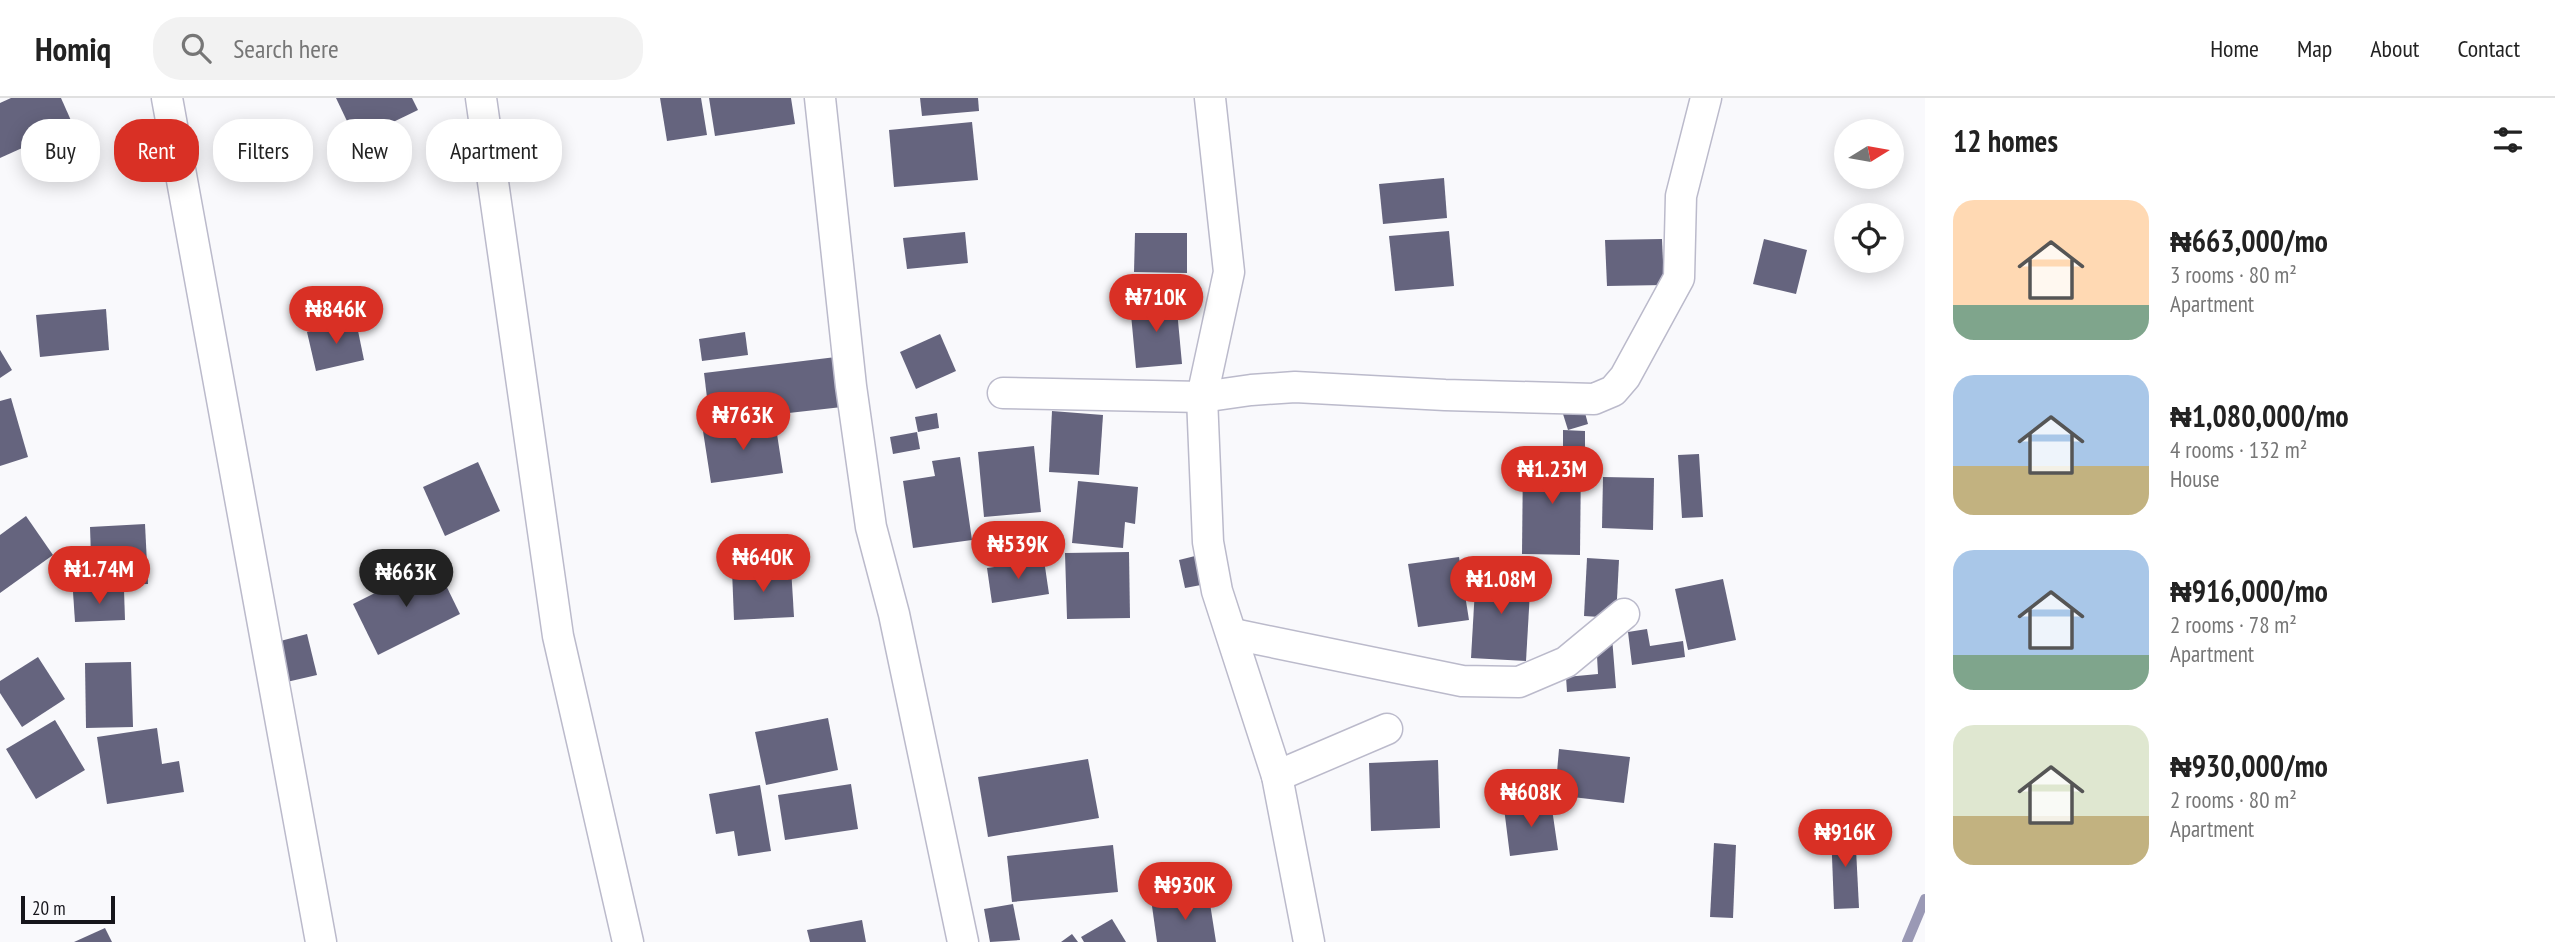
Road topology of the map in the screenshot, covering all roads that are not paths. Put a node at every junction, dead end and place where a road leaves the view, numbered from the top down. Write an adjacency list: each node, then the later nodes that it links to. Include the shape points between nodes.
1 (167, 98): 12 (street)
2 (481, 98): 13 (street, via 558,636)
3 (820, 98): 14 (street, via 871,527 894,614)
4 (1210, 98): 7 (street, via 1230,272)
5 (1706, 98): 7 (street, via 1681,196 1679,278 1613,391 1594,399 1295,387)
6 (1003, 393): 7 (street)
7 (1202, 397): 9 (street, via 1208,542 1217,591)
8 (1624, 614): 9 (street, via 1566,662 1519,682 1462,681)
9 (1233, 634): 11 (street)
10 (1387, 729): 11 (street)
11 (1277, 776): 15 (street)
12 (321, 942)
13 (628, 942)
14 (963, 942)
15 (1309, 942)

